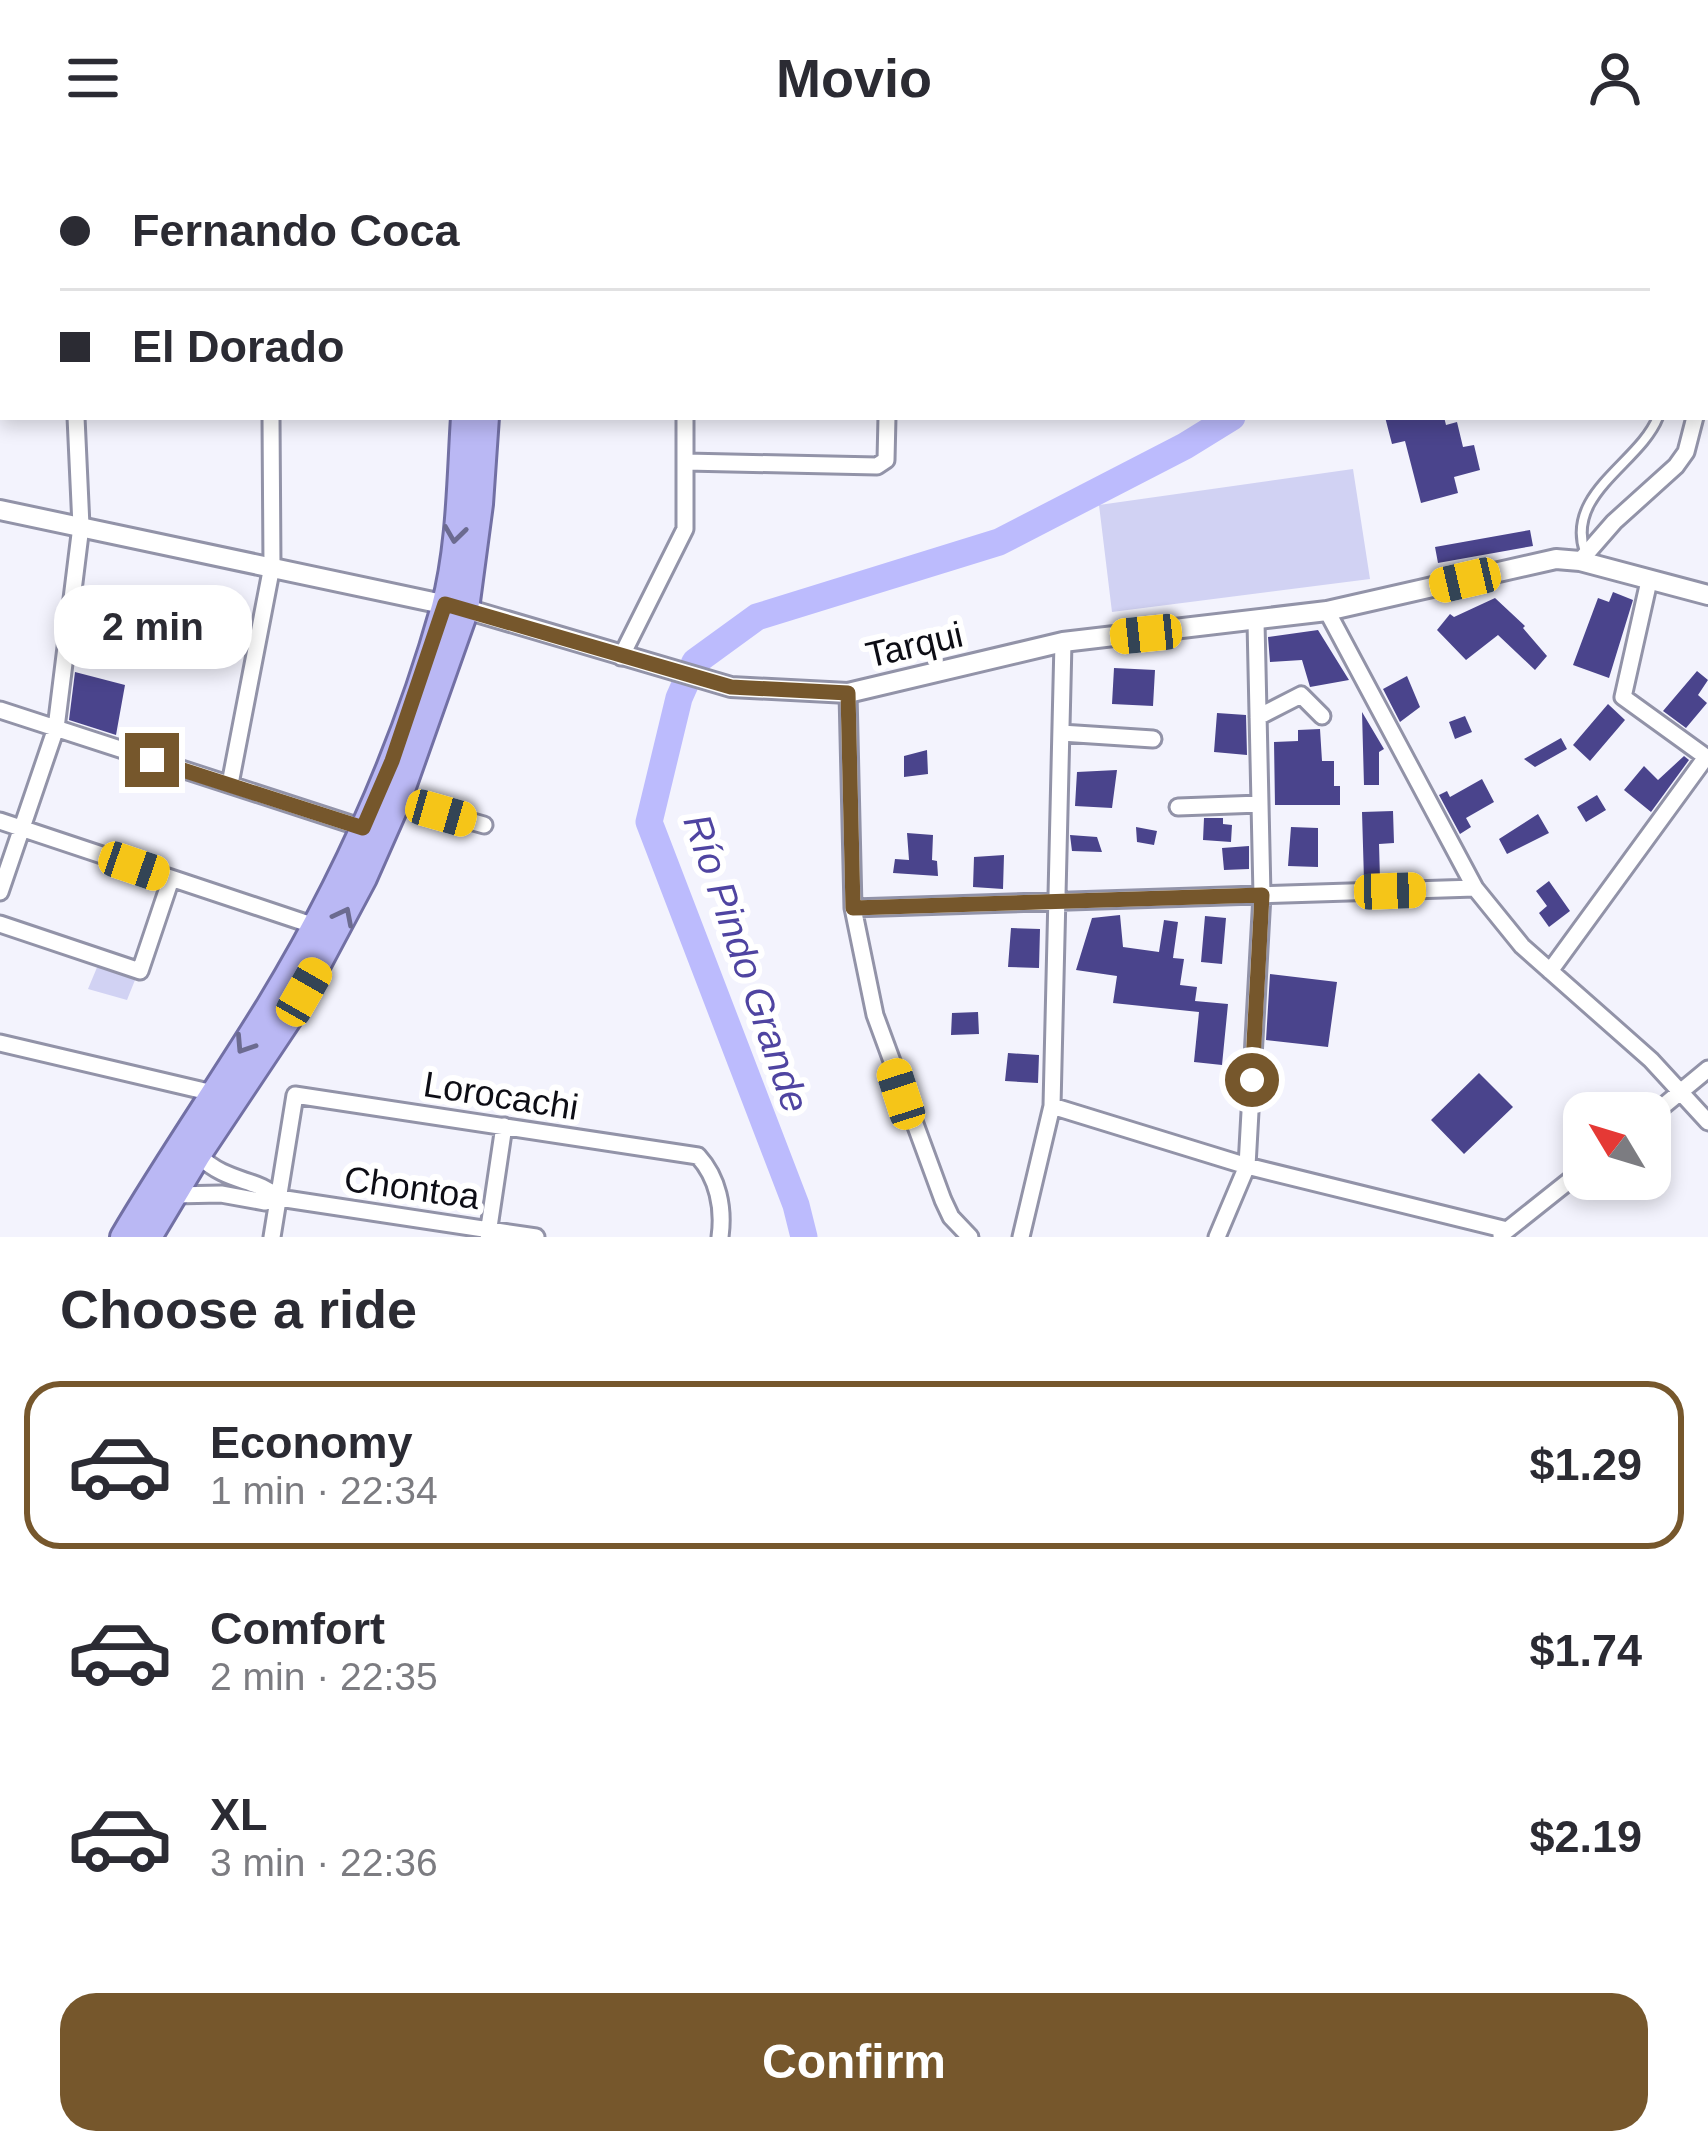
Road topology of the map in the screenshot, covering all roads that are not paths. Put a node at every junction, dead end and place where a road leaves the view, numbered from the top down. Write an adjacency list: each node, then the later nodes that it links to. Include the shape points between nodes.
1 (76, 420): 11 (street)
2 (271, 420): 13 (street)
3 (464, 420): 16 (highway, one-way to 16)
4 (486, 420): 16 (highway, via 480,504)
5 (685, 420): 9 (street)
6 (887, 420): 9 (street, via 886,460 877,466)
7 (1656, 420): 12 (lane, via 1594,493)
8 (1693, 420): 12 (street, via 1676,466)
9 (686, 462): 20 (street, via 685,529)
10 (0, 510): 11 (street, Tarqui)
11 (81, 526): 13 (street, Tarqui); 25 (street)
12 (1582, 557): 14 (street, Tarqui); 17 (street, Tarqui)
13 (272, 566): 16 (street, Tarqui); 29 (street)
14 (1649, 581): 15 (street, Tarqui); 28 (street, via 1623,697)
15 (1708, 595)
16 (455, 607): 20 (street, Tarqui); 30 (highway); 35 (highway)
17 (1328, 611): 18 (street, Tarqui); 38 (street)
18 (1256, 622): 19 (street, Tarqui); 24 (street)
19 (1063, 642): 21 (street, Tarqui); 26 (street)
20 (621, 657): 21 (street, Tarqui, via 731,687)
21 (848, 693): 42 (street)
22 (0, 710): 25 (street)
23 (1322, 716): 24 (street, via 1300,695)
24 (1258, 717): 31 (street)
25 (56, 728): 29 (street); 36 (street)
26 (1061, 733): 27 (street); 41 (street)
27 (1153, 739)
28 (1706, 757): 45 (street)
29 (230, 784): 35 (street)
30 (398, 801): 34 (street); 54 (highway, one-way to 30, via 318,968)
31 (1260, 804): 32 (street); 40 (street)
32 (1178, 807)
33 (0, 821): 36 (street)
34 (484, 825)
35 (363, 828): 44 (highway)
36 (24, 829): 37 (street); 39 (street)
37 (170, 879): 43 (street, via 140,971); 44 (street)
38 (1475, 888): 40 (street); 45 (street)
39 (0, 892)
40 (1262, 895): 41 (street); 55 (street)
41 (1058, 902): 42 (street); 51 (street)
42 (853, 908): 66 (street, via 901,1094 951,1217)
43 (0, 924)
44 (315, 926): 48 (highway, one-way to 48)
45 (1550, 971): 49 (street)
46 (0, 1043): 48 (street)
47 (1708, 1068): 49 (street)
48 (213, 1093): 61 (highway)
49 (1679, 1094): 50 (street); 52 (street)
50 (1671, 1100)
51 (1052, 1106): 55 (street); 67 (street)
52 (1708, 1121)
53 (504, 1126): 58 (street, Lorocachi, via 295,1095); 59 (street); 65 (street, Lorocachi, via 698,1156 714,1178)
54 (198, 1155): 57 (highway); 58 (street, Chontoa)
55 (1247, 1166): 60 (street); 68 (street)
56 (1563, 1186): 60 (street)
57 (174, 1196): 58 (street, Chontoa); 62 (highway)
58 (279, 1198): 59 (street, Chontoa); 63 (street)
59 (488, 1233): 64 (street, Chontoa)
60 (1503, 1233)
61 (123, 1237)
62 (149, 1237)
63 (272, 1237)
64 (536, 1237)
65 (720, 1237)
66 (970, 1237)
67 (1022, 1237)
68 (1217, 1237)

